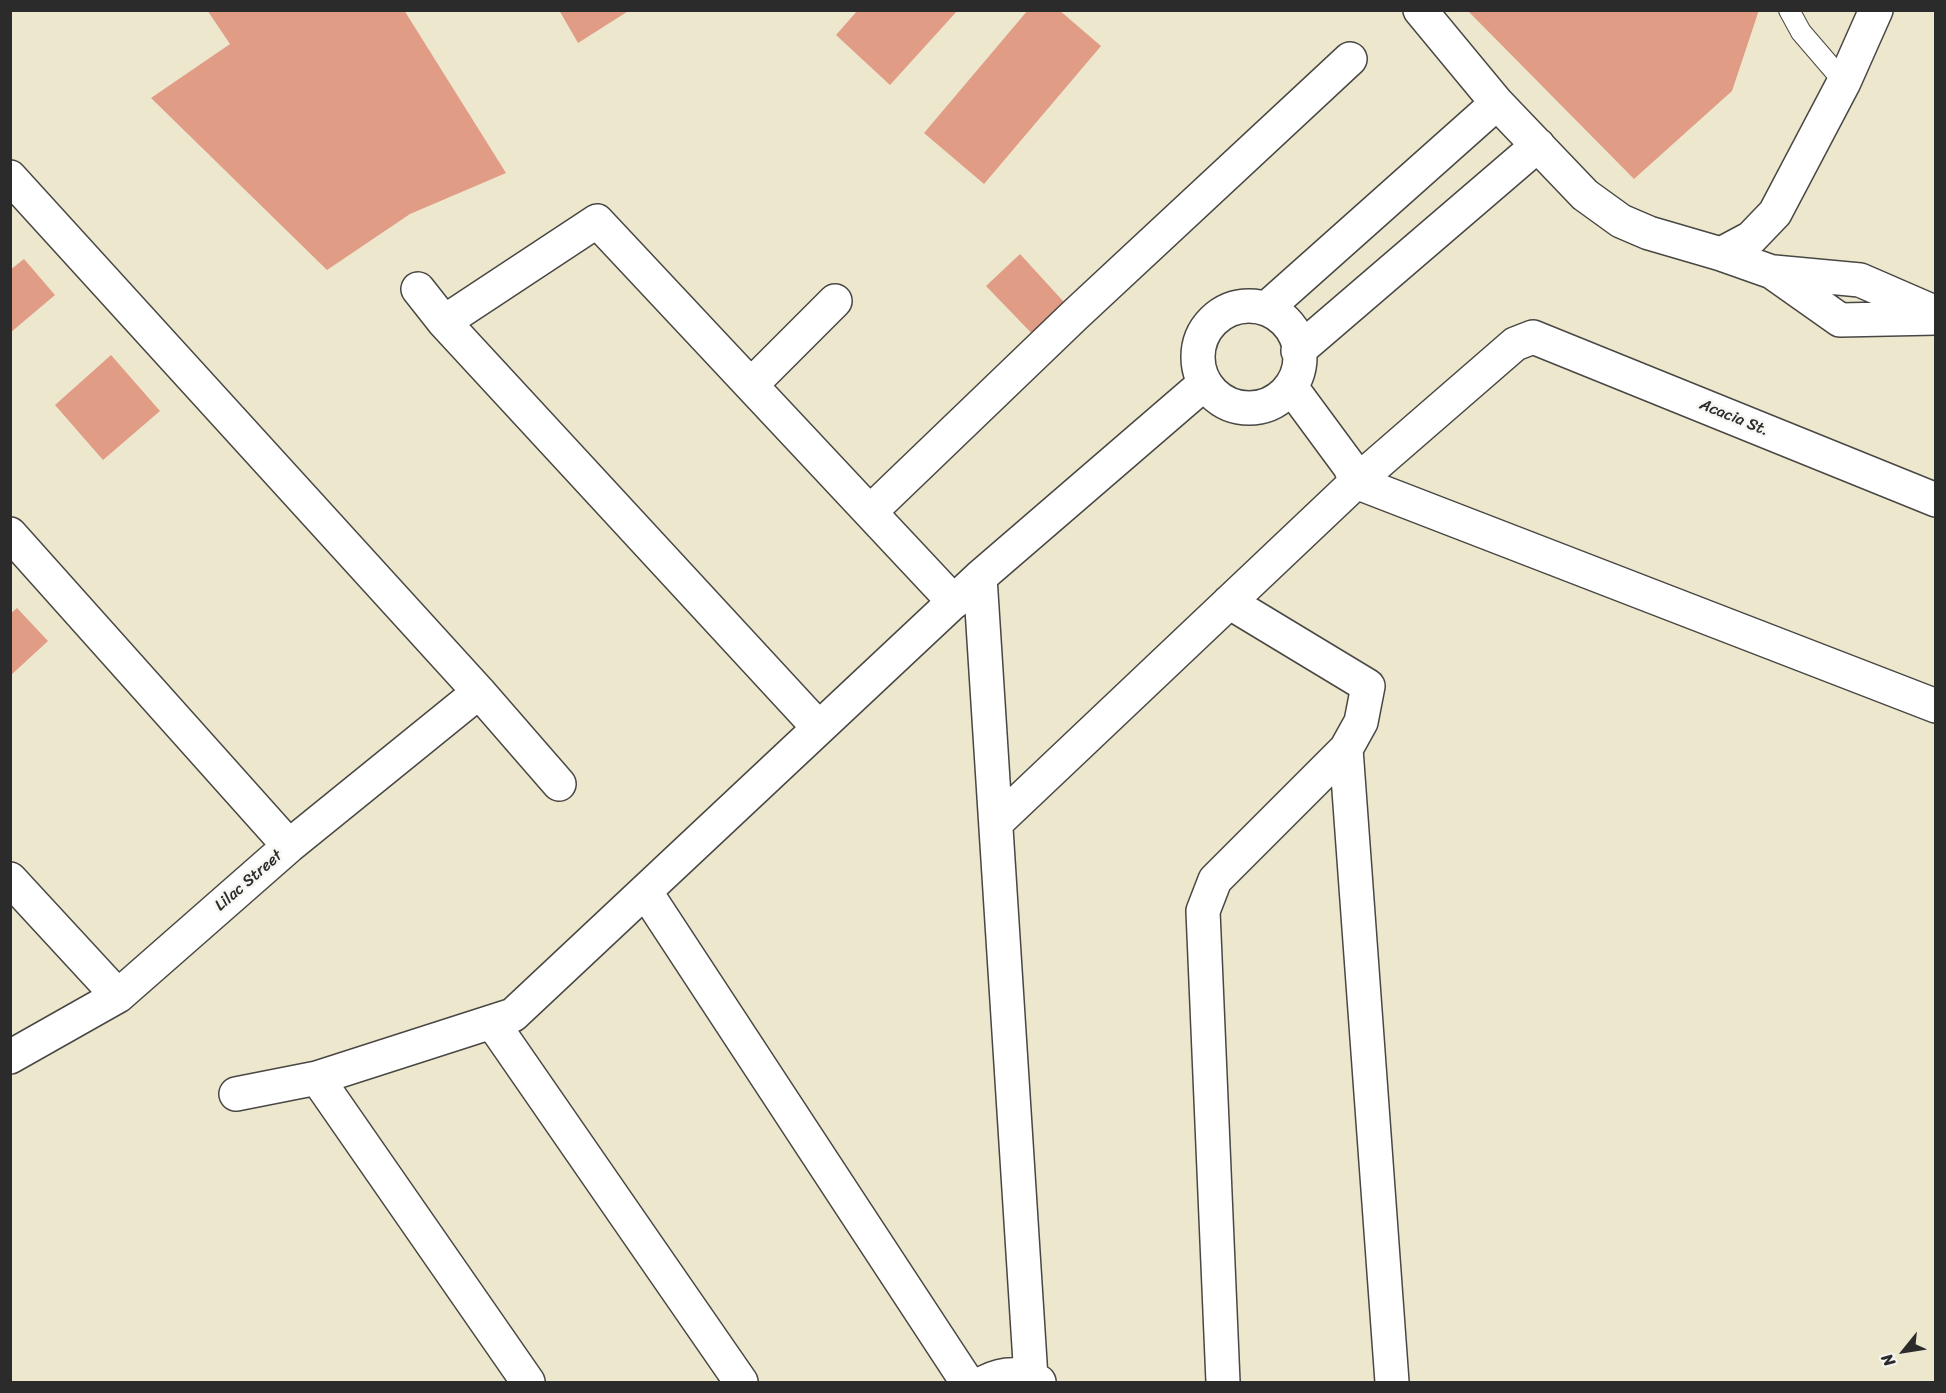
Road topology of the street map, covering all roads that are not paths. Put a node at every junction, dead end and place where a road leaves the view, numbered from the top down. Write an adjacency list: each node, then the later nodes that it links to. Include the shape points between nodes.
1 (1420, 10): 6 (street)
2 (1789, 10): 5 (lane, via 1801,32)
3 (1876, 10): 5 (street)
4 (1350, 59): 23 (street)
5 (1844, 82): 9 (street, via 1775,213 1751,238)
6 (1497, 103): 7 (street); 13 (street)
7 (1538, 145): 9 (street, via 1585,195 1621,221); 17 (street)
8 (10, 177): 28 (street)
9 (1721, 254): 10 (street)
10 (1772, 272): 14 (street, via 1860,280); 15 (street, via 1840,320)
11 (418, 289): 16 (street)
12 (835, 301): 19 (street)
13 (1268, 307): 17 (street, via 1287,321 1296,336); 18 (street, via 1239,307 1211,322 1198,351)
14 (1935, 313)
15 (1935, 318)
16 (444, 322): 19 (street, via 597,221); 30 (street)
17 (1298, 351): 20 (street, via 1298,371)
18 (1205, 383): 20 (street, via 1229,404 1245,408 1278,399); 25 (street)
19 (751, 385): 23 (street)
20 (1291, 387): 21 (street, via 1350,467)
21 (1356, 482): 22 (street, Acacia St., via 1515,344 1533,337); 27 (street); 29 (street)
22 (1935, 500)
23 (870, 513): 26 (street)
24 (10, 534): 34 (street)
25 (980, 577): 26 (street); 33 (street)
26 (954, 602): 30 (street)
27 (1229, 602): 31 (street, via 1368,686 1361,722); 33 (street)
28 (479, 692): 32 (street); 34 (street, Lilac Street)
29 (1935, 706)
30 (819, 728): 36 (street)
31 (1346, 749): 47 (street, via 1215,880 1203,911); 48 (street)
32 (559, 784)
33 (996, 823): 42 (street)
34 (289, 846): 37 (street, Lilac Street)
35 (10, 879): 37 (street)
36 (645, 891): 38 (street, via 513,1015); 45 (street)
37 (118, 996): 39 (street, Lilac Street)
38 (492, 1022): 40 (street); 44 (street)
39 (10, 1057)
40 (317, 1078): 41 (street); 43 (street)
41 (236, 1094)
42 (1035, 1380): 46 (street, via 1016,1374)
43 (528, 1383)
44 (741, 1383)
45 (967, 1383)
46 (985, 1383)
47 (1223, 1383)
48 (1392, 1383)

